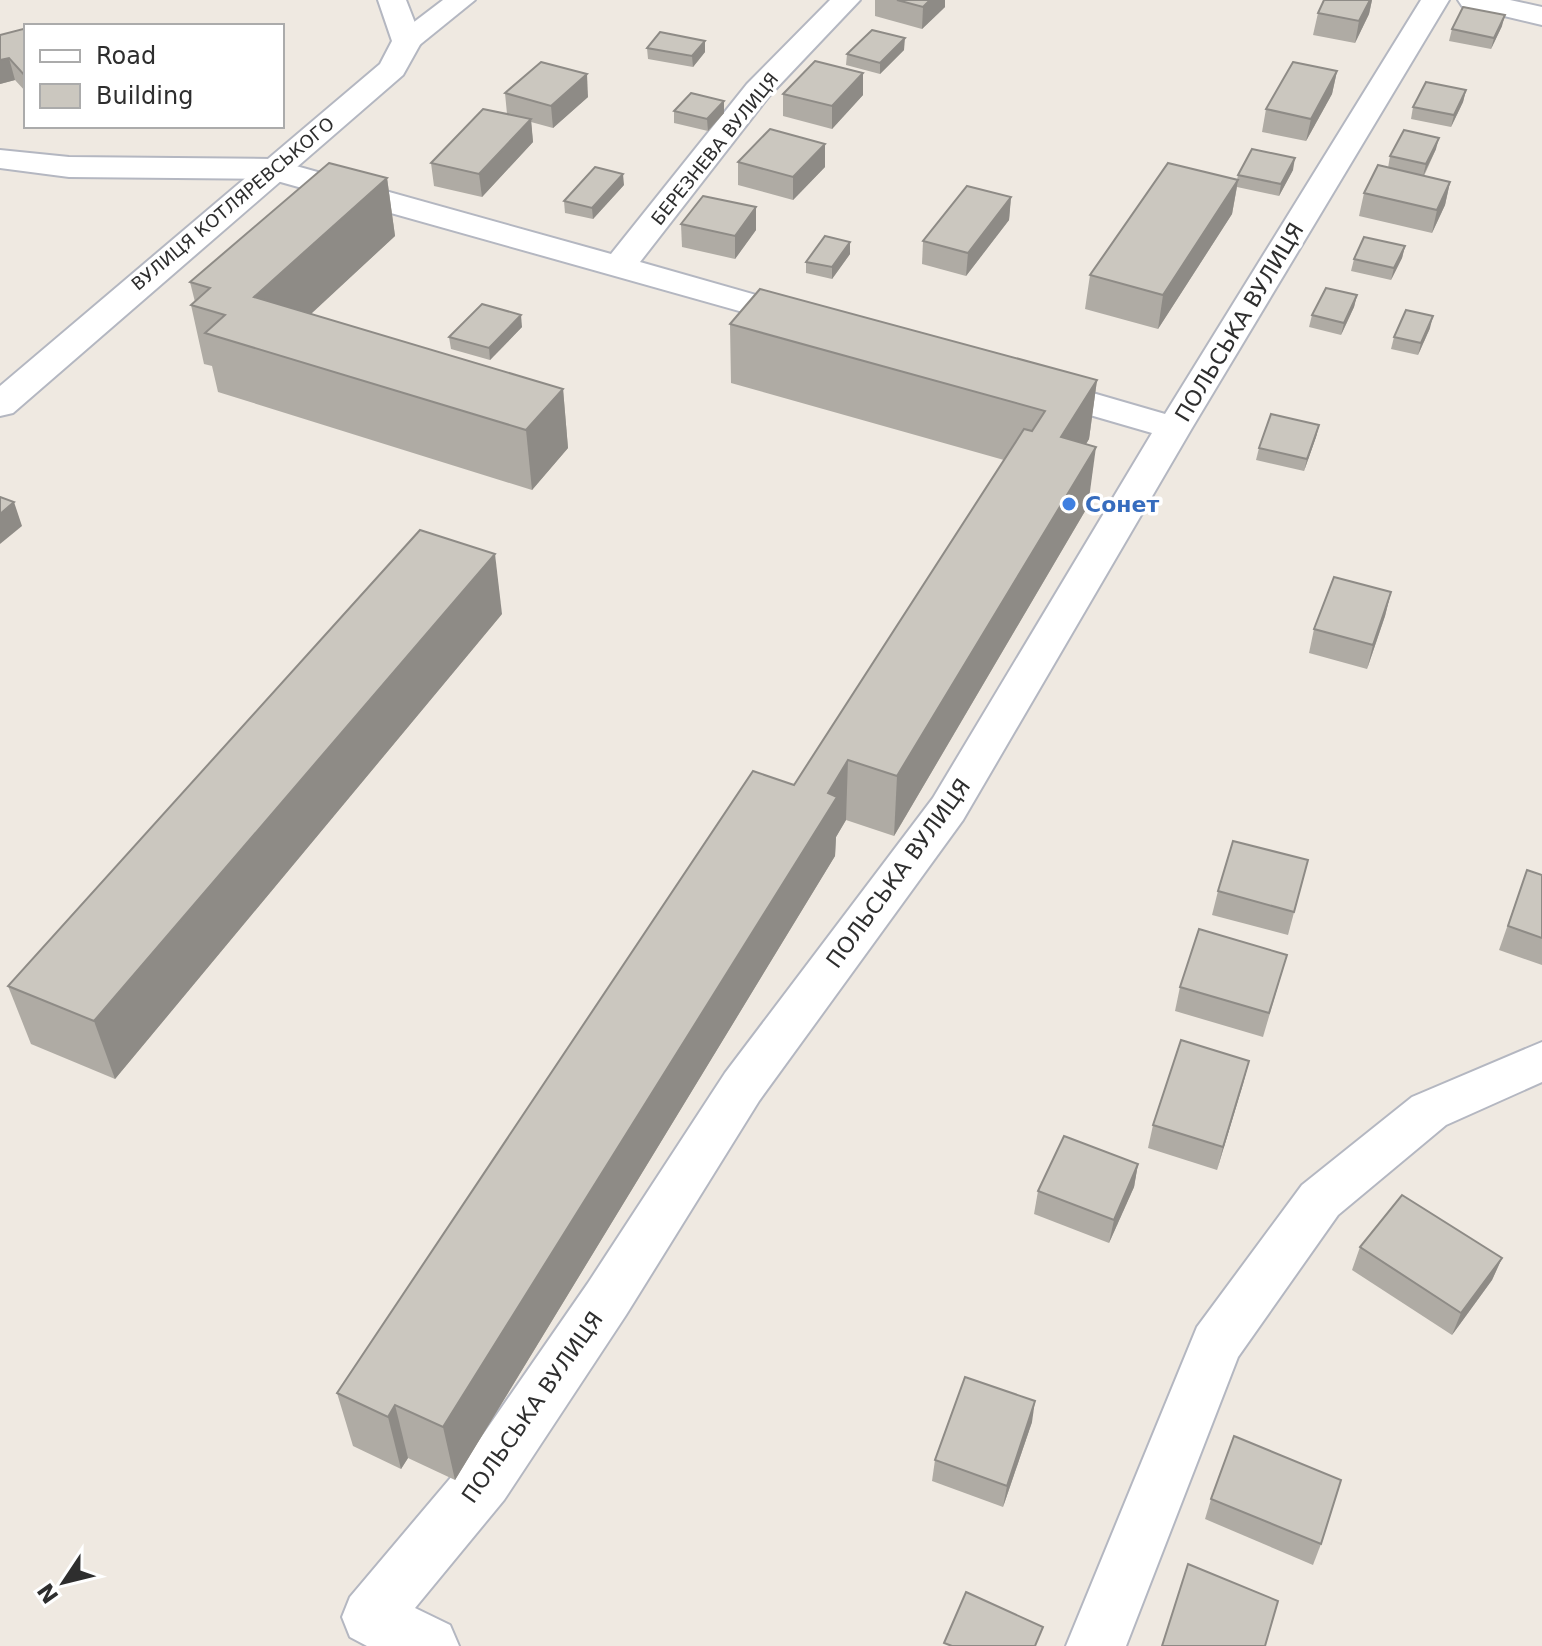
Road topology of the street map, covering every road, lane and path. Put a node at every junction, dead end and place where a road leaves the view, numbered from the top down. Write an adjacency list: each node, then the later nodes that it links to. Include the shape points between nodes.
1 (392, 0): 7 (street)
2 (461, 0): 7 (street, ВУЛИЦЯ КОТЛЯРЕВСЬКОГО)
3 (846, 0): 10 (street, БЕРЕЗНЕВА ВУЛИЦЯ, via 758,90)
4 (1435, 0): 14 (street, ПОЛЬСЬКА ВУЛИЦЯ)
5 (1472, 0): 6 (street)
6 (1542, 16)
7 (407, 41): 9 (street, ВУЛИЦЯ КОТЛЯРЕВСЬКОГО, via 392,69)
8 (0, 159): 9 (street, via 69,167)
9 (271, 169): 10 (street); 13 (street, ВУЛИЦЯ КОТЛЯРЕВСЬКОГО)
10 (620, 265): 11 (street)
11 (844, 331)
12 (1009, 380): 14 (street)
13 (0, 405)
14 (1174, 428): 16 (street, ПОЛЬСЬКА ВУЛИЦЯ, via 948,809 742,1087 484,1481 371,1617)
15 (1542, 1061): 17 (street, via 1429,1111 1320,1200 1216,1344)
16 (429, 1646)
17 (1096, 1646)

